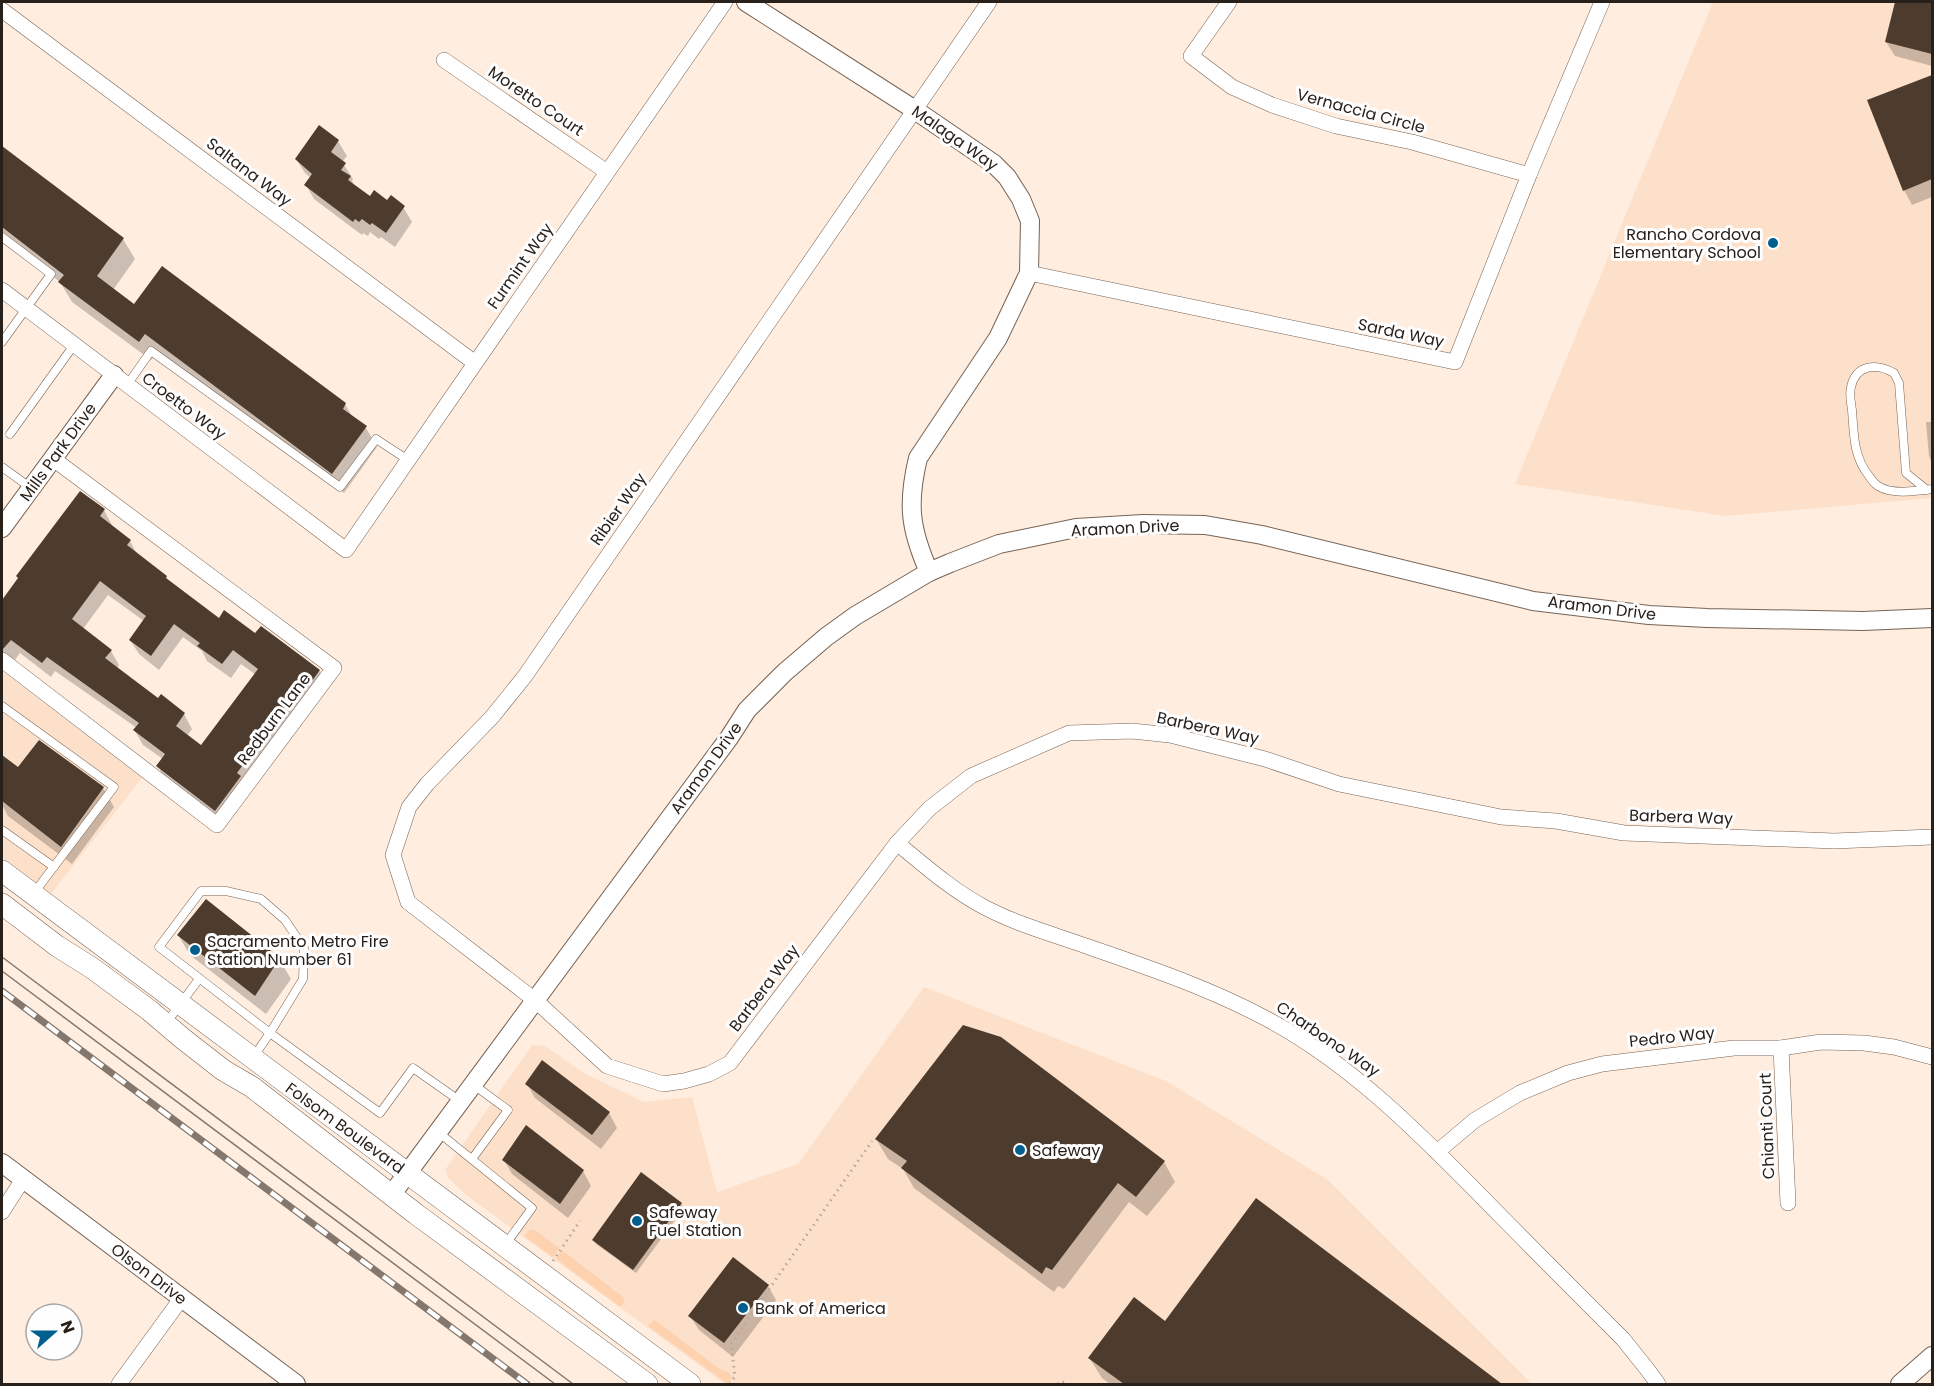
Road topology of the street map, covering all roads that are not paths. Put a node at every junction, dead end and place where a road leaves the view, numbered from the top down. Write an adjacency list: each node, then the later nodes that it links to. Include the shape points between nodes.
1 (725, 2): 9 (street, Furmint Way)
2 (746, 2): 8 (street, Malaga Way)
3 (989, 2): 8 (street, Ribier Way)
4 (1229, 2): 10 (street, Vernaccia Circle, via 1191,56 1232,87 1336,126 1412,142)
5 (1602, 2): 10 (street, Sarda Way)
6 (2, 10): 17 (street, Saltana Way)
7 (444, 60): 9 (street, Moretto Court)
8 (915, 110): 12 (street, Malaga Way, via 1007,177 1030,221); 39 (street, Ribier Way, via 525,676 410,807 393,855 408,902)
9 (607, 172): 17 (street, Furmint Way)
10 (1528, 175): 12 (street, Sarda Way, via 1455,362)
11 (2, 237): 14 (lane, via 51,274)
12 (1029, 273): 27 (street, Malaga Way, via 998,338 918,458 912,525)
13 (2, 290): 14 (street, Croetto Way)
14 (26, 309): 15 (lane); 16 (street, Croetto Way)
15 (2, 342)
16 (74, 345): 18 (street, Croetto Way); 19 (lane)
17 (475, 363): 21 (street, Furmint Way)
18 (121, 380): 20 (street, Mills Park Drive); 21 (lane, via 152,351 340,487 376,439); 26 (street, Croetto Way)
19 (10, 434)
20 (52, 458): 23 (street, Mills Park Drive); 29 (street, Redburn Lane, via 334,668 217,825)
21 (408, 460): 26 (street, Furmint Way)
22 (2, 466): 23 (lane)
23 (31, 488): 25 (street, Mills Park Drive)
24 (1930, 490): 24 (lane, via 1906,473 1899,383 1894,373 1876,366 1866,369 1856,376 1850,388 1855,450 1864,470 1878,486 1902,492)
25 (2, 528)
26 (346, 550)
27 (930, 572): 28 (street, Aramon Drive, via 999,544 1076,528 1205,525 1262,535 1533,601 1707,618); 39 (street, Aramon Drive, via 826,637 747,710)
28 (1932, 618)
29 (2, 660)
30 (2, 706): 34 (lane, via 114,787)
31 (2, 830): 34 (lane)
32 (1932, 837): 33 (street, Barbera Way, via 1834,841 1624,833 1556,821 1501,818 1339,784 1265,759 1170,735 1132,731 1069,733 970,776 930,808)
33 (897, 843): 39 (street, Barbera Way, via 730,1063 709,1074 663,1084 607,1066); 49 (street, Charbono Way, via 944,882 1011,920 1173,977 1269,1020 1374,1092)
34 (54, 867): 36 (lane)
35 (2, 871): 36 (main road, Folsom Boulevard)
36 (33, 894): 40 (main road, Folsom Boulevard)
37 (2, 904): 41 (main road, Folsom Boulevard)
38 (200, 979): 40 (lane); 42 (lane); 42 (lane, via 159,947 201,891 226,891 261,899 285,920 304,948 303,979)
39 (536, 1001): 46 (street, Aramon Drive)
40 (180, 1005): 41 (lane); 45 (main road, Folsom Boulevard)
41 (166, 1024): 54 (main road, Folsom Boulevard)
42 (270, 1033): 45 (lane); 47 (lane, via 380,1113 413,1068)
43 (1782, 1048): 44 (street, Pedro Way, via 1821,1042 1864,1043); 49 (street, Pedro Way, via 1734,1048 1619,1061 1568,1073 1490,1110); 55 (street, Chianti Court)
44 (1932, 1057)
45 (252, 1059): 52 (main road, Folsom Boulevard)
46 (474, 1084): 47 (street, Aramon Drive); 50 (lane, via 508,1110)
47 (461, 1102): 48 (street, Aramon Drive)
48 (438, 1132): 50 (lane); 52 (street, Aramon Drive)
49 (1437, 1152): 64 (street, Charbono Way, via 1623,1339)
50 (472, 1159): 57 (lane, via 532,1208)
51 (2, 1163): 53 (street, Olson Drive)
52 (406, 1173): 54 (street, Aramon Drive); 57 (main road, Folsom Boulevard)
53 (23, 1179): 56 (street); 58 (street, Olson Drive)
54 (392, 1194): 62 (main road, Folsom Boulevard)
55 (1788, 1203)
56 (2, 1212)
57 (504, 1246): 63 (main road, Folsom Boulevard)
58 (181, 1299): 60 (street); 61 (street, Olson Drive)
59 (1932, 1356): 65 (street)
60 (119, 1384)
61 (296, 1384)
62 (647, 1384)
63 (690, 1384)
64 (1658, 1384)
65 (1900, 1384)

